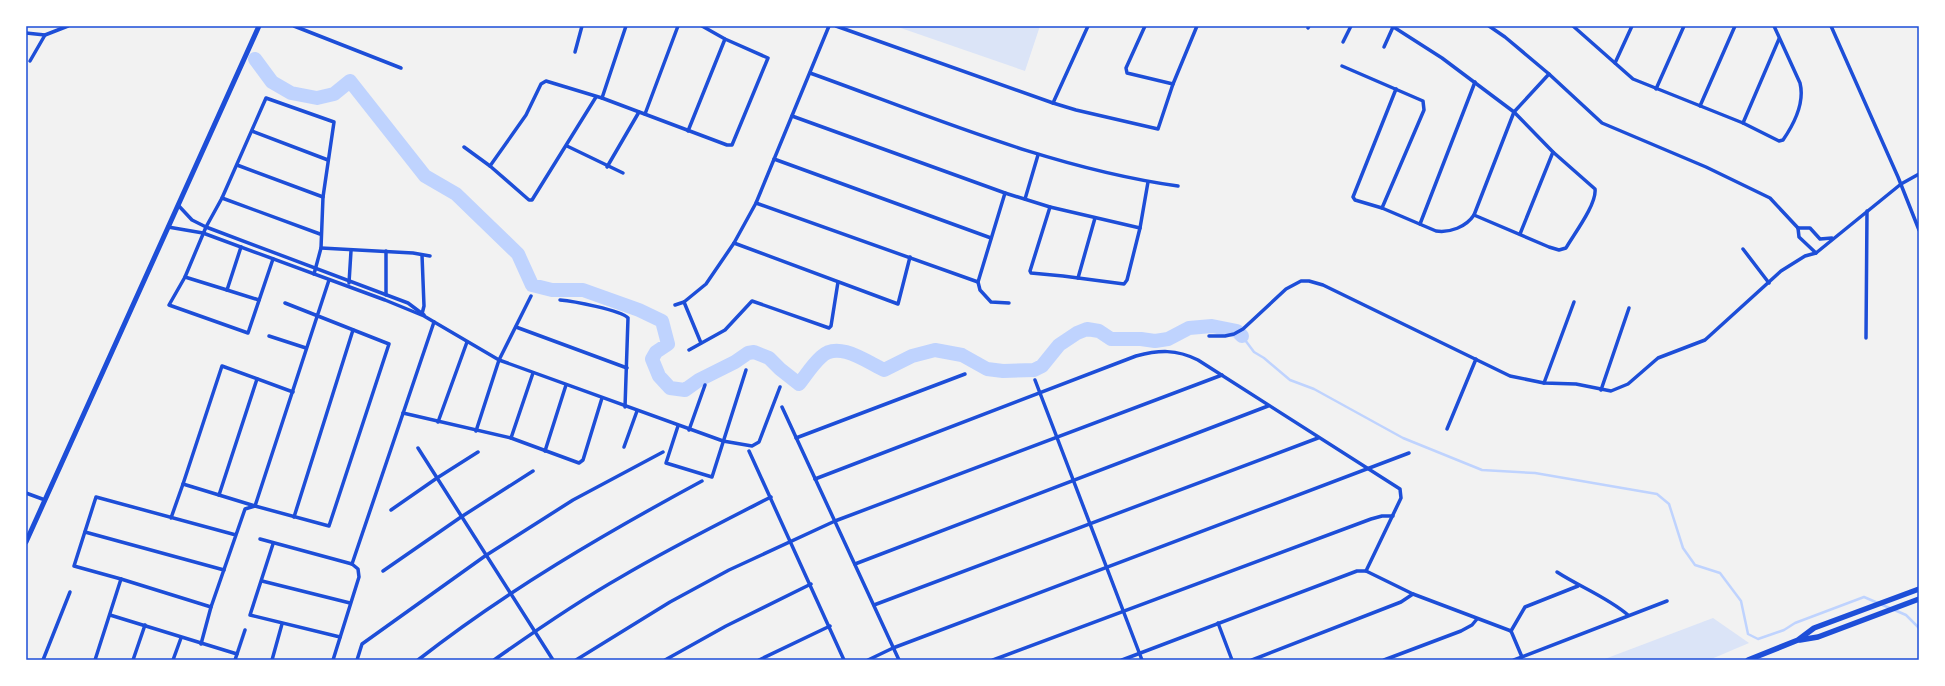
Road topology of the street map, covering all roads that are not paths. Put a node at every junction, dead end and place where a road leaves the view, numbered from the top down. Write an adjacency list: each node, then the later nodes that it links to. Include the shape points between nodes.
1 (68, 26): 25 (street)
2 (259, 26): 72 (main road)
3 (294, 26): 35 (street)
4 (582, 26): 31 (street)
5 (626, 26): 43 (street)
6 (678, 26): 48 (street)
7 (702, 26): 27 (street)
8 (829, 26): 36 (street)
9 (836, 26): 44 (street)
10 (1088, 26): 44 (street)
11 (1145, 26): 39 (street, via 1126,68 1127,73)
12 (1197, 26): 39 (street)
13 (1351, 26): 29 (street)
14 (1393, 26): 30 (street); 38 (street)
15 (1489, 26): 37 (street)
16 (1572, 26): 23 (street)
17 (1580, 26): 23 (street)
18 (1632, 26): 33 (street)
19 (1684, 26): 41 (street)
20 (1735, 26): 45 (street)
21 (1774, 26): 28 (street)
22 (1831, 26): 65 (street)
23 (1578, 31): 33 (street)
24 (27, 34): 25 (street); 26 (street)
25 (45, 35): 32 (street)
26 (26, 39)
27 (725, 39): 52 (street); 52 (street, via 768,58 732,145)
28 (1779, 39): 50 (street); 50 (street, via 1800,83 1802,99 1799,108 1783,140 1767,136)
29 (1343, 42)
30 (1384, 47)
31 (575, 52)
32 (30, 61)
33 (1616, 63): 41 (street, via 1633,79)
34 (1342, 66): 40 (street)
35 (401, 68)
36 (810, 73): 49 (street); 56 (street)
37 (1550, 74): 47 (street); 82 (street, via 1602,122 1770,198)
38 (1475, 82): 47 (street); 78 (street)
39 (1173, 84): 44 (street, via 1158,130)
40 (1396, 89): 74 (street, via 1423,101 1424,110); 74 (street, via 1353,197)
41 (1656, 89): 45 (street)
42 (596, 97): 43 (street); 53 (street); 60 (street, via 544,82 526,115)
43 (602, 98): 46 (street)
44 (1053, 103)
45 (1700, 106): 50 (street)
46 (640, 112): 48 (street); 61 (street)
47 (1514, 112): 55 (street); 76 (street)
48 (645, 114): 52 (street)
49 (792, 116): 57 (street); 67 (street)
50 (1743, 123)
51 (252, 131): 58 (street); 58 (street, via 266,98 334,122); 59 (street)
52 (688, 131)
53 (566, 146): 60 (street, via 531,200); 61 (street)
54 (464, 147): 60 (street)
55 (1553, 152): 86 (street); 86 (street, via 1595,189 1593,200 1566,248 1549,248)
56 (1038, 155): 64 (street); 70 (street)
57 (774, 159): 71 (street); 87 (street)
58 (328, 160): 69 (street)
59 (237, 165): 68 (street); 69 (street)
60 (490, 166)
61 (607, 167): 62 (street)
62 (623, 173)
63 (1919, 174): 65 (street)
64 (1148, 182): 66 (street); 81 (street)
65 (1901, 184): 75 (street); 83 (street)
66 (1178, 186)
67 (1005, 193): 70 (street); 87 (street)
68 (222, 198): 80 (street); 85 (street)
69 (323, 198): 85 (street)
70 (1025, 199): 73 (street)
71 (756, 203): 89 (street); 98 (street)
72 (178, 205): 79 (main road); 80 (street, via 192,220)
73 (1050, 207): 77 (street); 102 (street, via 1030,271)
74 (1382, 208): 78 (street)
75 (1868, 211): 88 (street); 127 (street)
76 (1474, 216): 78 (street, via 1466,224 1446,232); 86 (street)
77 (1096, 218): 81 (street); 102 (street)
78 (1420, 224)
79 (168, 227): 84 (street); 181 (main road)
80 (206, 227): 84 (street); 100 (street)
81 (1140, 228): 102 (street, via 1124,284)
82 (1798, 228): 88 (street, via 1810,228 1820,239); 95 (street, via 1799,237)
83 (1919, 230)
84 (204, 233): 90 (street); 101 (street)
85 (320, 234): 91 (street)
86 (1520, 234)
87 (992, 238): 106 (street)
88 (1833, 238): 95 (street)
89 (734, 242): 105 (street); 114 (street, via 706,284)
90 (241, 247): 99 (street); 109 (street)
91 (320, 248): 93 (street); 100 (street)
92 (1743, 249): 107 (street)
93 (351, 251): 94 (street); 104 (street)
94 (386, 251): 96 (street); 110 (street)
95 (1816, 253): 107 (street, via 1797,260)
96 (422, 255): 97 (street); 120 (street)
97 (430, 256)
98 (910, 257): 105 (street, via 898,304); 106 (street)
99 (273, 260): 100 (street); 112 (street)
100 (315, 272): 103 (street); 104 (street)
101 (185, 277): 109 (street); 112 (street, via 170,306 246,333 250,331)
102 (1078, 278)
103 (329, 280): 108 (street); 121 (street)
104 (349, 281): 108 (street); 110 (street)
105 (838, 282): 129 (street, via 829,328 752,301 725,330)
106 (978, 282): 117 (street, via 980,290 991,302)
107 (1769, 283): 145 (street, via 1705,340 1658,358 1628,384 1614,390)
108 (348, 286): 120 (street)
109 (227, 290): 112 (street)
110 (386, 295): 120 (street, via 408,304)
111 (531, 296): 123 (street)
112 (260, 300)
113 (560, 300): 134 (street, via 595,306 628,318)
114 (684, 302): 118 (street); 129 (street)
115 (1574, 302): 141 (street)
116 (285, 303): 121 (street)
117 (1009, 303)
118 (675, 305)
119 (1629, 308): 145 (street)
120 (423, 314): 122 (street)
121 (317, 315): 124 (street); 130 (street)
122 (434, 322): 128 (street); 153 (street)
123 (516, 327): 133 (street); 134 (street)
124 (353, 330): 185 (street); 185 (street, via 389,344 329,526)
125 (269, 336): 130 (street)
126 (1209, 336): 132 (street, via 1234,334 1243,329 1293,284 1309,281 1363,303)
127 (1866, 338)
128 (467, 342): 133 (street); 154 (street)
129 (701, 343): 131 (street)
130 (306, 348): 146 (street)
131 (689, 350)
132 (1476, 358): 141 (street, via 1502,373); 156 (street)
133 (499, 360): 136 (street); 158 (street)
134 (627, 368): 150 (street)
135 (746, 370): 163 (street)
136 (533, 373): 142 (street); 160 (street)
137 (965, 374): 161 (street)
138 (1222, 375): 147 (street, via 1187,354 1159,350 1136,356); 149 (street); 159 (street)
139 (257, 379): 146 (street); 177 (street, via 222,366); 179 (street)
140 (1035, 380): 147 (street)
141 (1544, 383): 145 (street, via 1576,384)
142 (566, 385): 148 (street); 166 (street)
143 (705, 385): 157 (street)
144 (780, 387): 163 (street, via 759,442 752,446)
145 (1601, 390)
146 (293, 392): 182 (street)
147 (1040, 393): 159 (street); 174 (street)
148 (602, 398): 150 (street); 166 (street, via 582,462)
149 (1268, 406): 162 (street); 176 (street)
150 (625, 407): 152 (street)
151 (782, 407): 161 (street)
152 (637, 411): 155 (street); 164 (street)
153 (403, 413): 154 (street); 197 (street)
154 (438, 422): 158 (street)
155 (678, 426): 157 (street); 163 (street, via 665,460 667,464 712,477)
156 (1447, 429)
157 (689, 430): 163 (street)
158 (476, 431): 160 (street)
159 (1057, 437): 176 (street); 188 (street)
160 (511, 438): 166 (street)
161 (796, 438): 174 (street)
162 (1318, 438): 171 (street); 189 (street)
163 (723, 441)
164 (624, 447)
165 (418, 448): 173 (street)
166 (546, 451)
167 (749, 451): 180 (street)
168 (478, 452): 173 (street)
169 (662, 452): 196 (street, via 574,500)
170 (1409, 453): 171 (street)
171 (1367, 469): 184 (street, via 1400,489 1401,498); 199 (street)
172 (533, 470): 186 (street)
173 (437, 478): 183 (street); 186 (street)
174 (815, 479): 188 (street)
175 (702, 481): 210 (street, via 613,530)
176 (1074, 482): 189 (street); 198 (street)
177 (183, 484): 179 (street); 187 (street)
178 (26, 492): 181 (street)
179 (219, 495): 182 (street)
180 (771, 497): 193 (street); 227 (street, via 685,540 619,577)
181 (45, 500): 194 (main road)
182 (255, 506): 185 (street); 191 (street, via 245,509)
183 (391, 510)
184 (1393, 516): 202 (street); 217 (street, via 1371,519)
185 (294, 517)
186 (461, 517): 196 (street); 201 (street)
187 (171, 518): 190 (street, via 96,497); 191 (street)
188 (835, 521): 193 (street); 198 (street)
189 (1090, 524): 199 (street); 215 (street)
190 (85, 532): 200 (street); 204 (street, via 74,566)
191 (236, 535): 200 (street)
192 (260, 539): 195 (street)
193 (791, 540): 206 (street); 249 (street, via 670,602)
194 (26, 542)
195 (273, 544): 197 (street); 205 (street)
196 (485, 556): 210 (street); 245 (street, via 362,644)
197 (352, 564): 214 (street, via 360,573)
198 (855, 564): 215 (street)
199 (1106, 567): 217 (street); 234 (street)
200 (224, 570): 216 (street)
201 (383, 571)
202 (1366, 571): 211 (street); 222 (street, via 1353,572)
203 (1557, 572): 207 (street)
204 (121, 579): 216 (street); 218 (street)
205 (262, 581): 214 (street); 221 (street, via 250,615)
206 (811, 584): 224 (street); 250 (street)
207 (1578, 586): 219 (street, via 1614,604); 228 (street, via 1525,607)
208 (1919, 589): 225 (main road)
209 (70, 592): 238 (street)
210 (510, 594): 227 (street); 246 (street)
211 (1413, 594): 220 (street); 259 (street, via 1401,602)
212 (1919, 599): 230 (main road)
213 (1667, 602): 219 (street)
214 (350, 603): 229 (street)
215 (874, 605): 234 (street)
216 (212, 607): 233 (street)
217 (1123, 611): 236 (street); 255 (street)
218 (110, 615): 223 (street); 239 (street)
219 (1628, 615): 237 (street)
220 (1477, 619): 228 (street); 260 (street, via 1461,631)
221 (282, 624): 229 (street); 243 (street)
222 (1218, 624): 236 (street); 258 (street)
223 (145, 625): 231 (street); 240 (street)
224 (830, 626): 251 (street); 252 (street)
225 (1814, 628): 230 (main road); 232 (main road)
226 (245, 630): 235 (street)
227 (534, 631): 247 (street); 248 (street)
228 (1511, 631): 237 (street)
229 (340, 637): 244 (street)
230 (1818, 637): 232 (main road)
231 (181, 638): 233 (street); 241 (street)
232 (1798, 640): 262 (main road)
233 (201, 644): 235 (street)
234 (893, 648): 253 (street); 254 (street)
235 (237, 654): 242 (street)
236 (1139, 654): 256 (street); 257 (street)
237 (1522, 657): 261 (street)
238 (44, 660)
239 (95, 660)
240 (133, 660)
241 (173, 660)
242 (235, 660)
243 (272, 660)
244 (333, 660)
245 (357, 660)
246 (418, 660)
247 (494, 660)
248 (553, 660)
249 (576, 660)
250 (665, 660)
251 (759, 660)
252 (844, 660)
253 (868, 660)
254 (899, 660)
255 (993, 660)
256 (1122, 660)
257 (1142, 660)
258 (1232, 660)
259 (1252, 660)
260 (1384, 660)
261 (1514, 660)
262 (1751, 660)

